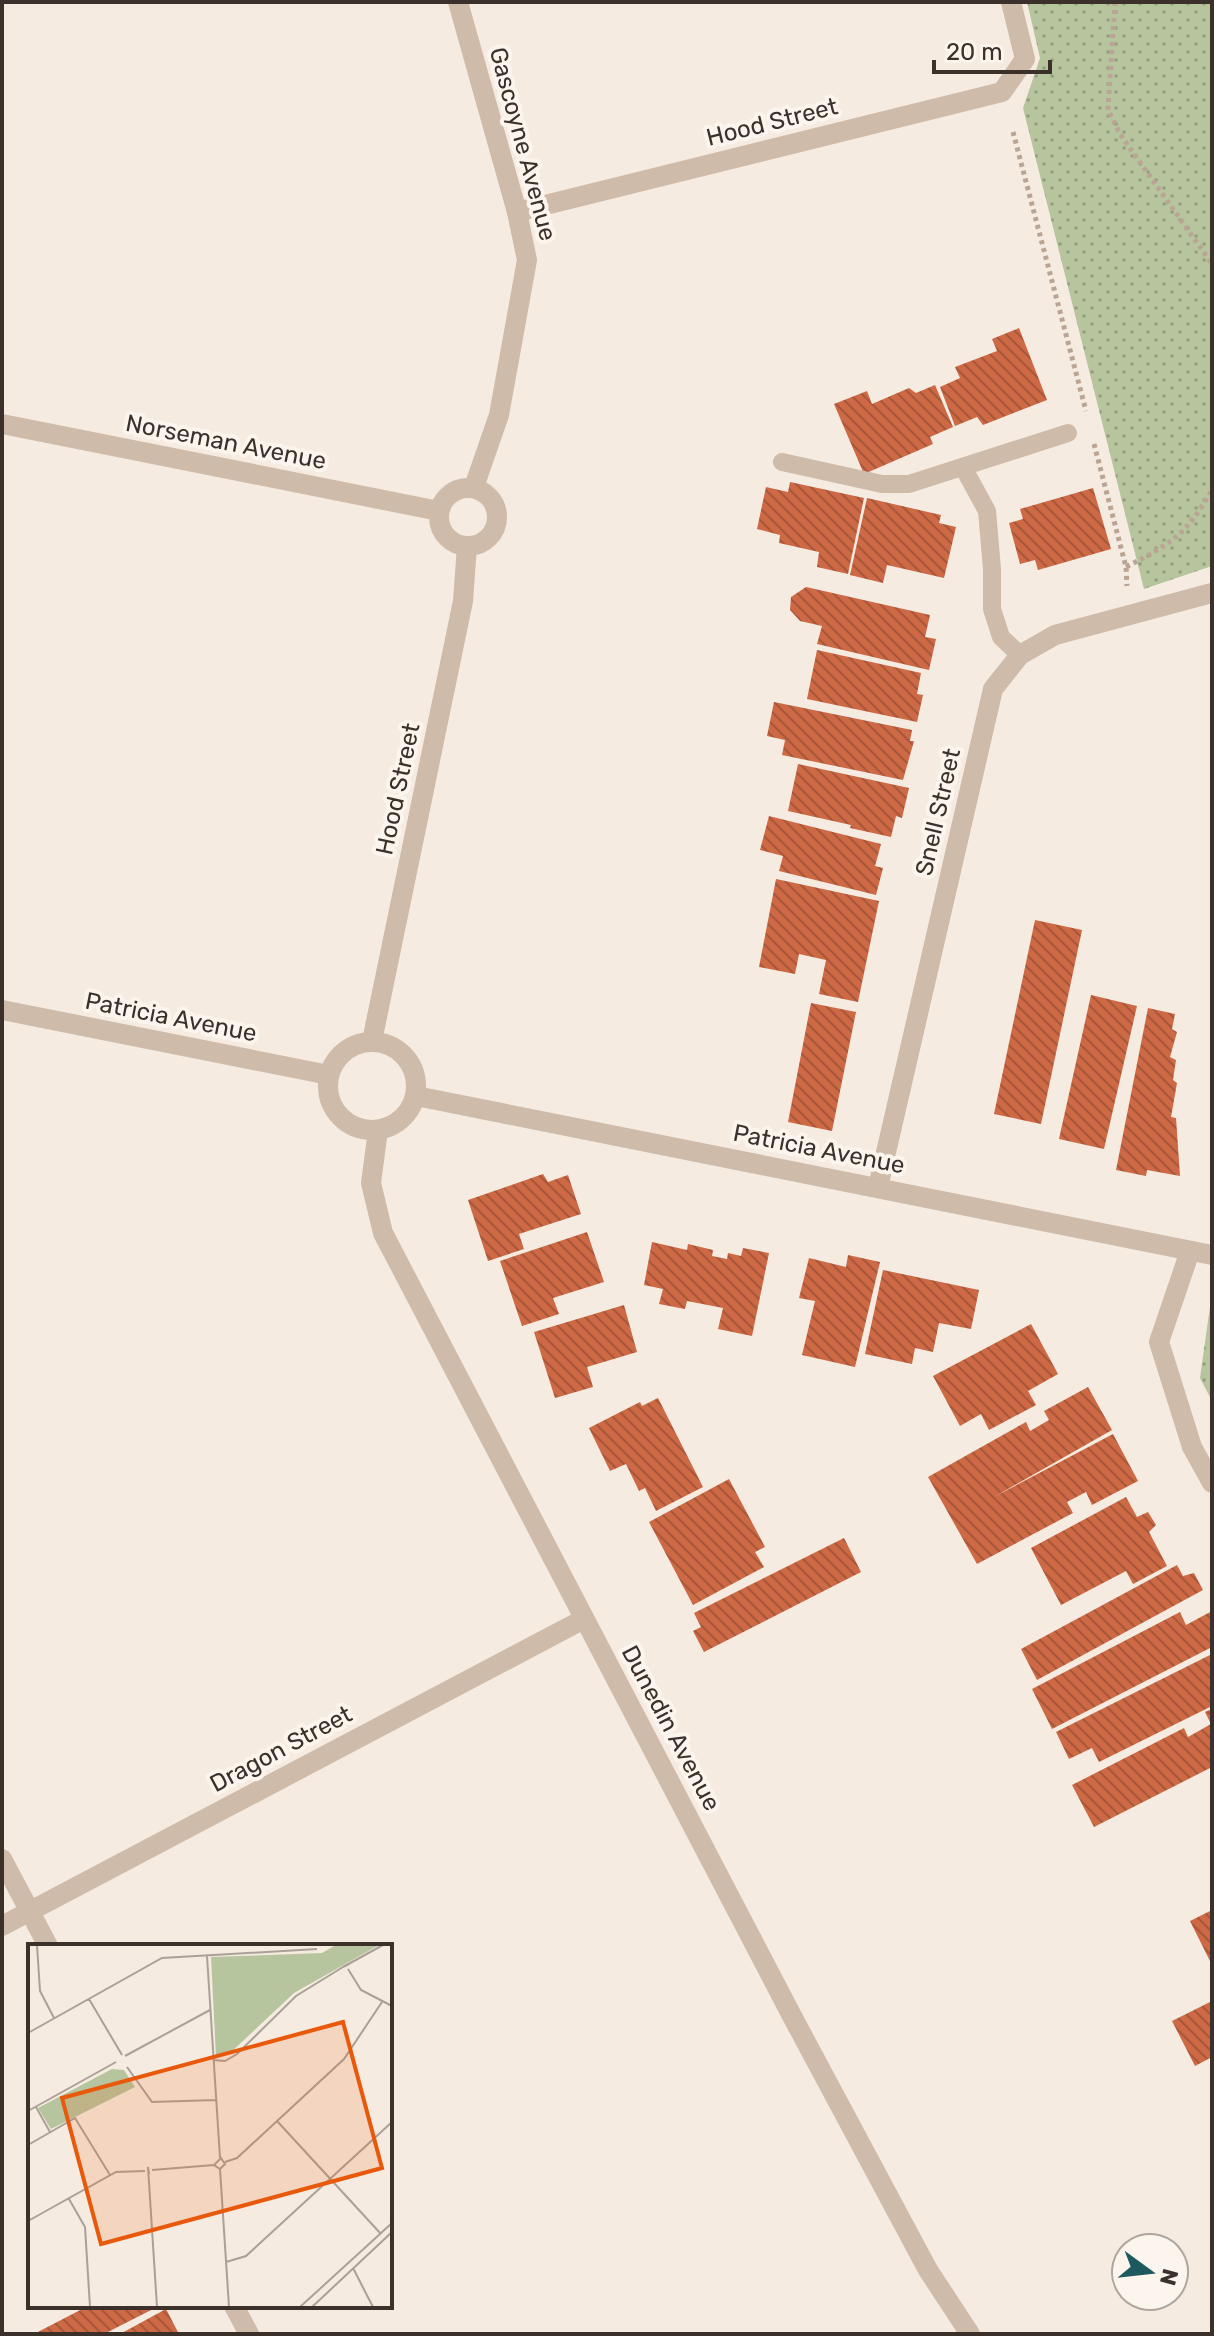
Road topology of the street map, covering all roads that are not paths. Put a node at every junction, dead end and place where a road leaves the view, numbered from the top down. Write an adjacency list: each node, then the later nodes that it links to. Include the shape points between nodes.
1 (458, 2): 3 (street, Gascoyne Avenue)
2 (1011, 2): 3 (street, Hood Street, via 1025,59 1002,92)
3 (517, 212): 8 (street, Gascoyne Avenue, via 527,260 499,415)
4 (2, 424): 9 (street, Norseman Avenue)
5 (1068, 433): 7 (lane)
6 (782, 462): 7 (lane, via 882,484 909,484)
7 (963, 467): 12 (lane, via 987,511 992,609 1001,637)
8 (474, 487): 9 (street, via 450,493); 10 (street, via 495,502 498,519 491,536)
9 (439, 511): 10 (street, via 448,539)
10 (467, 546): 14 (street, Hood Street, via 463,601)
11 (1212, 593): 12 (street, Snell Street, via 1055,635)
12 (1020, 655): 18 (street, Snell Street, via 993,689)
13 (2, 1010): 15 (street, Patricia Avenue)
14 (372, 1041): 15 (street, via 352,1046 337,1058); 16 (street, via 395,1047 410,1060)
15 (329, 1075): 17 (street, via 332,1106 342,1119 359,1129)
16 (416, 1096): 17 (street, via 405,1116); 18 (street, Patricia Avenue)
17 (378, 1130): 22 (street, Dunedin Avenue, via 371,1183 383,1233)
18 (878, 1187): 19 (street, Patricia Avenue)
19 (1190, 1251): 20 (street, Patricia Avenue); 21 (street, via 1159,1342 1192,1447)
20 (1212, 1255)
21 (1212, 1483)
22 (584, 1619): 24 (street, Dragon Street); 29 (street, Dunedin Avenue, via 928,2270)
23 (2, 1859): 24 (street)
24 (29, 1911): 25 (street, Dragon Street); 26 (street)
25 (2, 1926)
26 (47, 1944)
27 (235, 2308): 28 (street)
28 (249, 2334)
29 (970, 2334)

